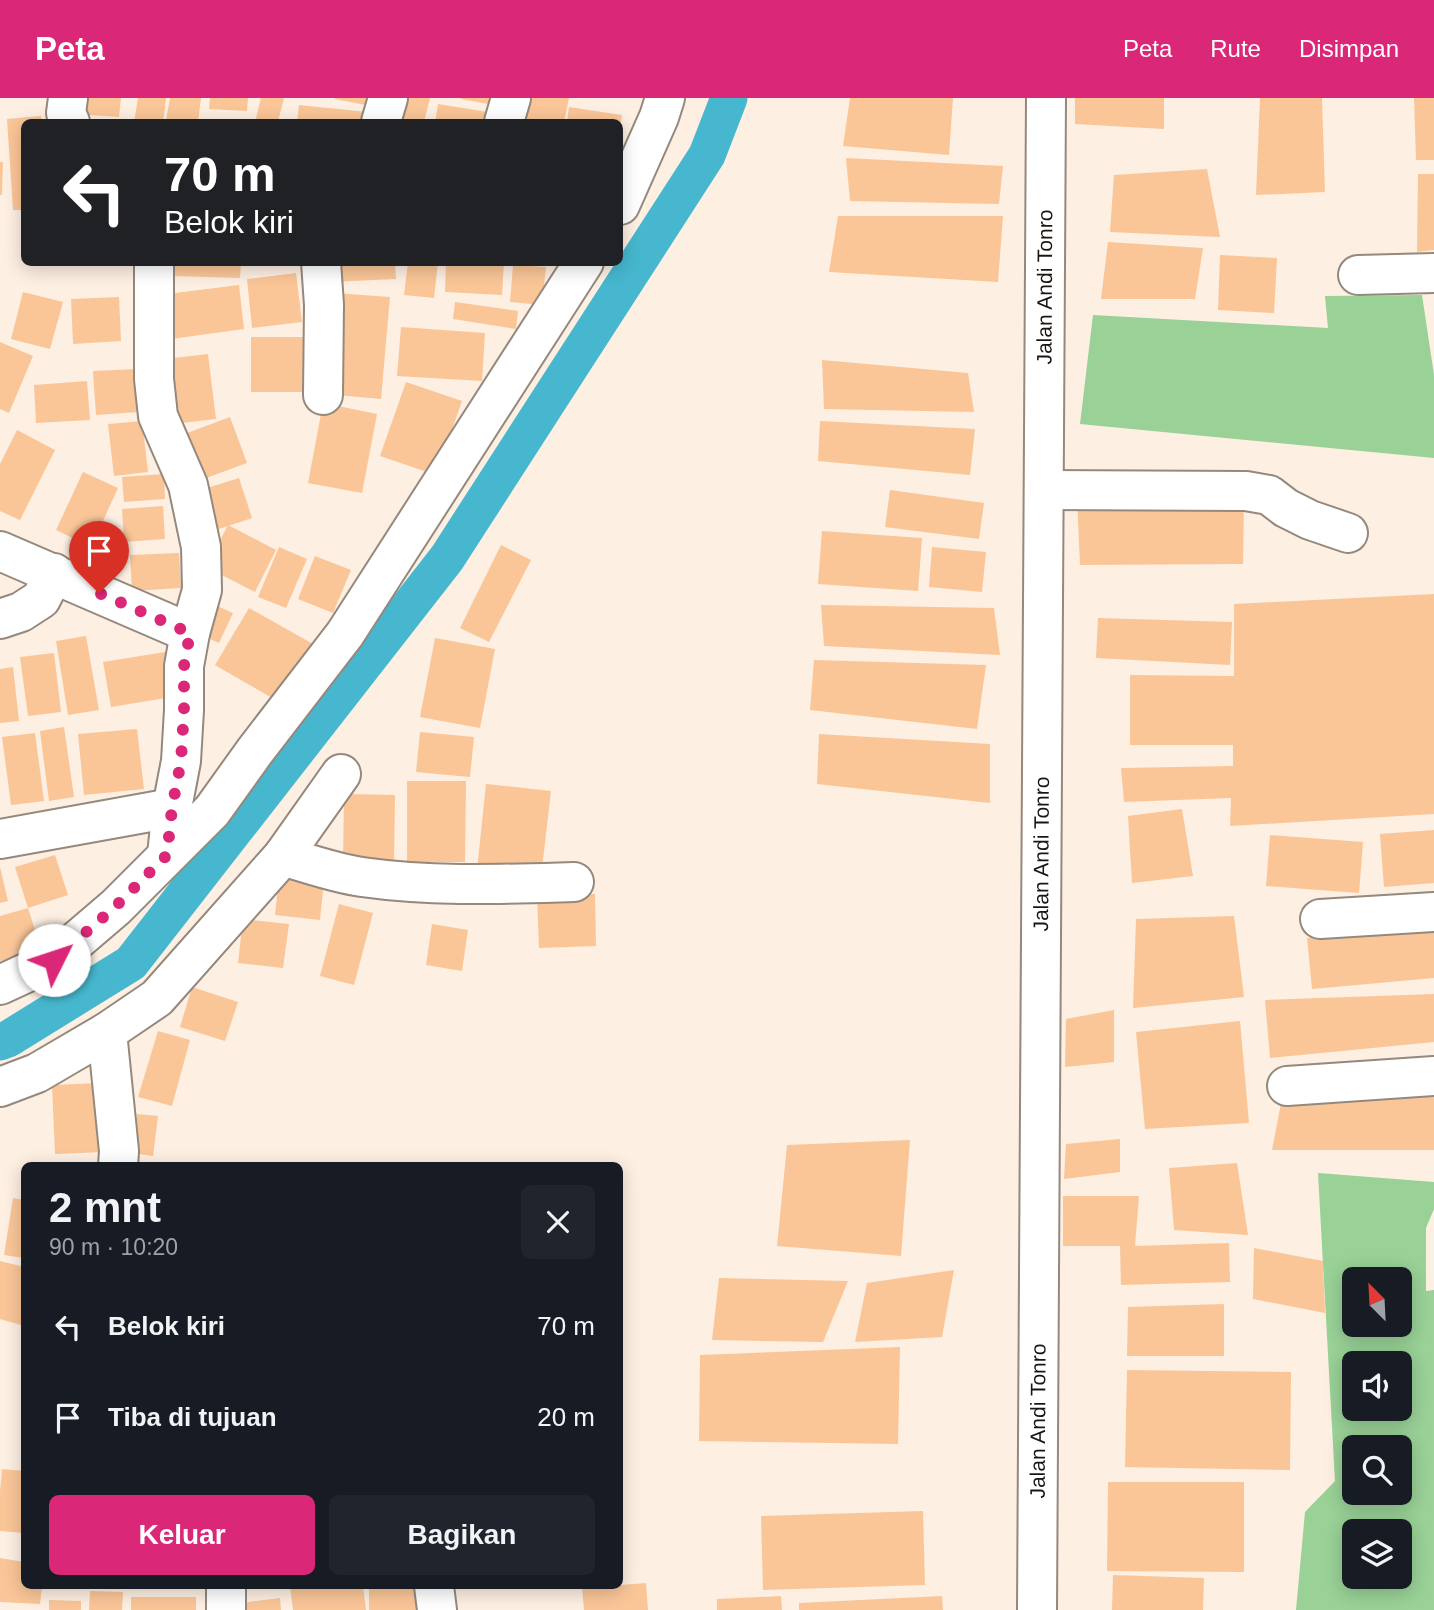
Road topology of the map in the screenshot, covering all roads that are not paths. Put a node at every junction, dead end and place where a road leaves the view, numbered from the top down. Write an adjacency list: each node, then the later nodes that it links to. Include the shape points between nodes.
1 (68, 98): 6 (street)
2 (388, 98): 7 (street)
3 (511, 98): 8 (street)
4 (665, 98): 9 (street)
5 (1046, 98): 16 (street, Jalan Andi Tonro)
6 (69, 119)
7 (382, 119)
8 (505, 119)
9 (623, 198)
10 (154, 266): 21 (street, via 158,416 188,485 201,547 202,590)
11 (320, 266): 15 (street)
12 (581, 266): 25 (street, via 345,634 212,811)
13 (1434, 273): 14 (street)
14 (1358, 275)
15 (323, 395)
16 (1045, 490): 17 (street, via 1246,491 1269,495 1310,520); 40 (street, Jalan Andi Tonro)
17 (1349, 533)
18 (0, 551): 19 (street)
19 (54, 573): 20 (street, via 41,599); 21 (street)
20 (0, 619)
21 (190, 633): 23 (street, via 184,666 181,761)
22 (341, 774): 26 (street)
23 (172, 808): 24 (street); 25 (street)
24 (0, 839)
25 (167, 855): 30 (street, via 54,960)
26 (283, 856): 27 (street, via 360,877 399,881); 31 (street, via 157,998)
27 (574, 882)
28 (1434, 912): 29 (street)
29 (1320, 919)
30 (0, 985)
31 (107, 1032): 34 (street, via 37,1073); 35 (street)
32 (1434, 1076): 33 (street)
33 (1287, 1086)
34 (0, 1087)
35 (118, 1162)
36 (226, 1589): 38 (street)
37 (434, 1589): 39 (street)
38 (226, 1610)
39 (437, 1610)
40 (1037, 1610)

